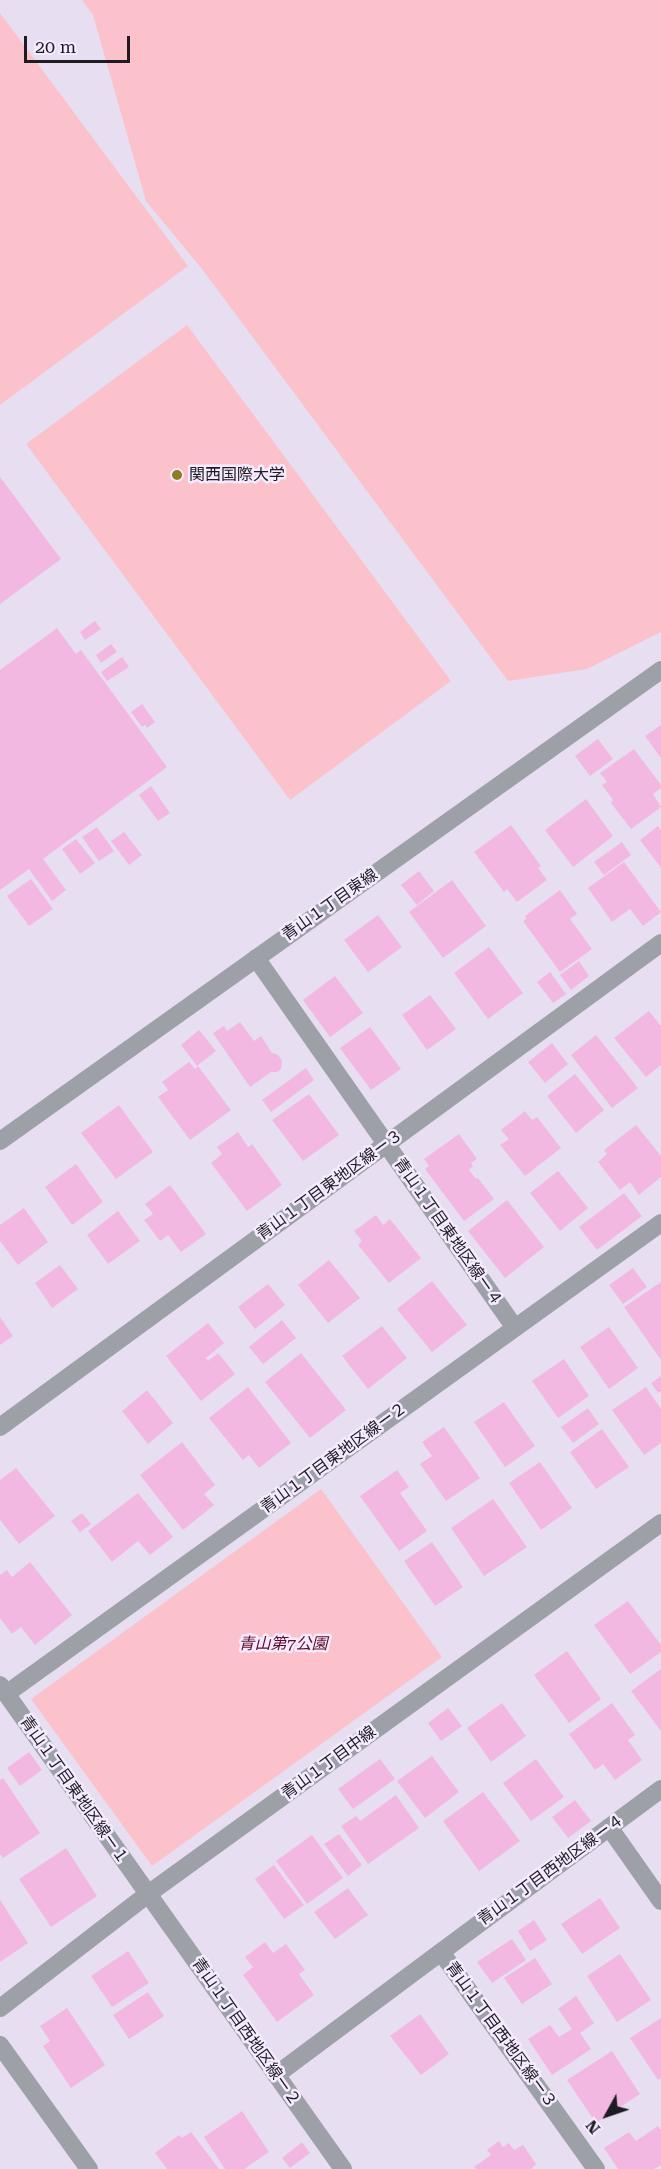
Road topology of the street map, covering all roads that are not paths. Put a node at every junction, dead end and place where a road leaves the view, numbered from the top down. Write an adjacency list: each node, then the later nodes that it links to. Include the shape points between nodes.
1 (661, 670): 3 (street, 青山１丁目東線)
2 (661, 943): 5 (street, 青山１丁目東地区線ー３)
3 (256, 958): 4 (street, 青山１丁目東線); 5 (street, 青山１丁目東地区線ー４)
4 (0, 1141)
5 (386, 1144): 7 (street, 青山１丁目東地区線ー４); 8 (street, 青山１丁目東地区線ー３)
6 (661, 1223): 7 (street, 青山１丁目東地区線ー２)
7 (515, 1328): 10 (street, 青山１丁目東地区線ー２)
8 (0, 1427)
9 (661, 1523): 13 (street, 青山１丁目中線)
10 (3, 1689): 13 (street, 青山１丁目東地区線ー１)
11 (661, 1789): 12 (street, 青山１丁目西地区線ー４)
12 (609, 1827): 14 (street); 15 (street, 青山１丁目西地区線ー４)
13 (148, 1894): 16 (street, 青山１丁目中線); 18 (street, 青山１丁目西地区線ー２)
14 (661, 1901)
15 (441, 1952): 18 (street, 青山１丁目西地区線ー３); 21 (street, 青山１丁目西地区線ー３)
16 (0, 2008)
17 (0, 2045): 19 (street)
18 (276, 2075): 20 (street, 青山１丁目西地区線ー２)
19 (88, 2169)
20 (344, 2169)
21 (597, 2169)

